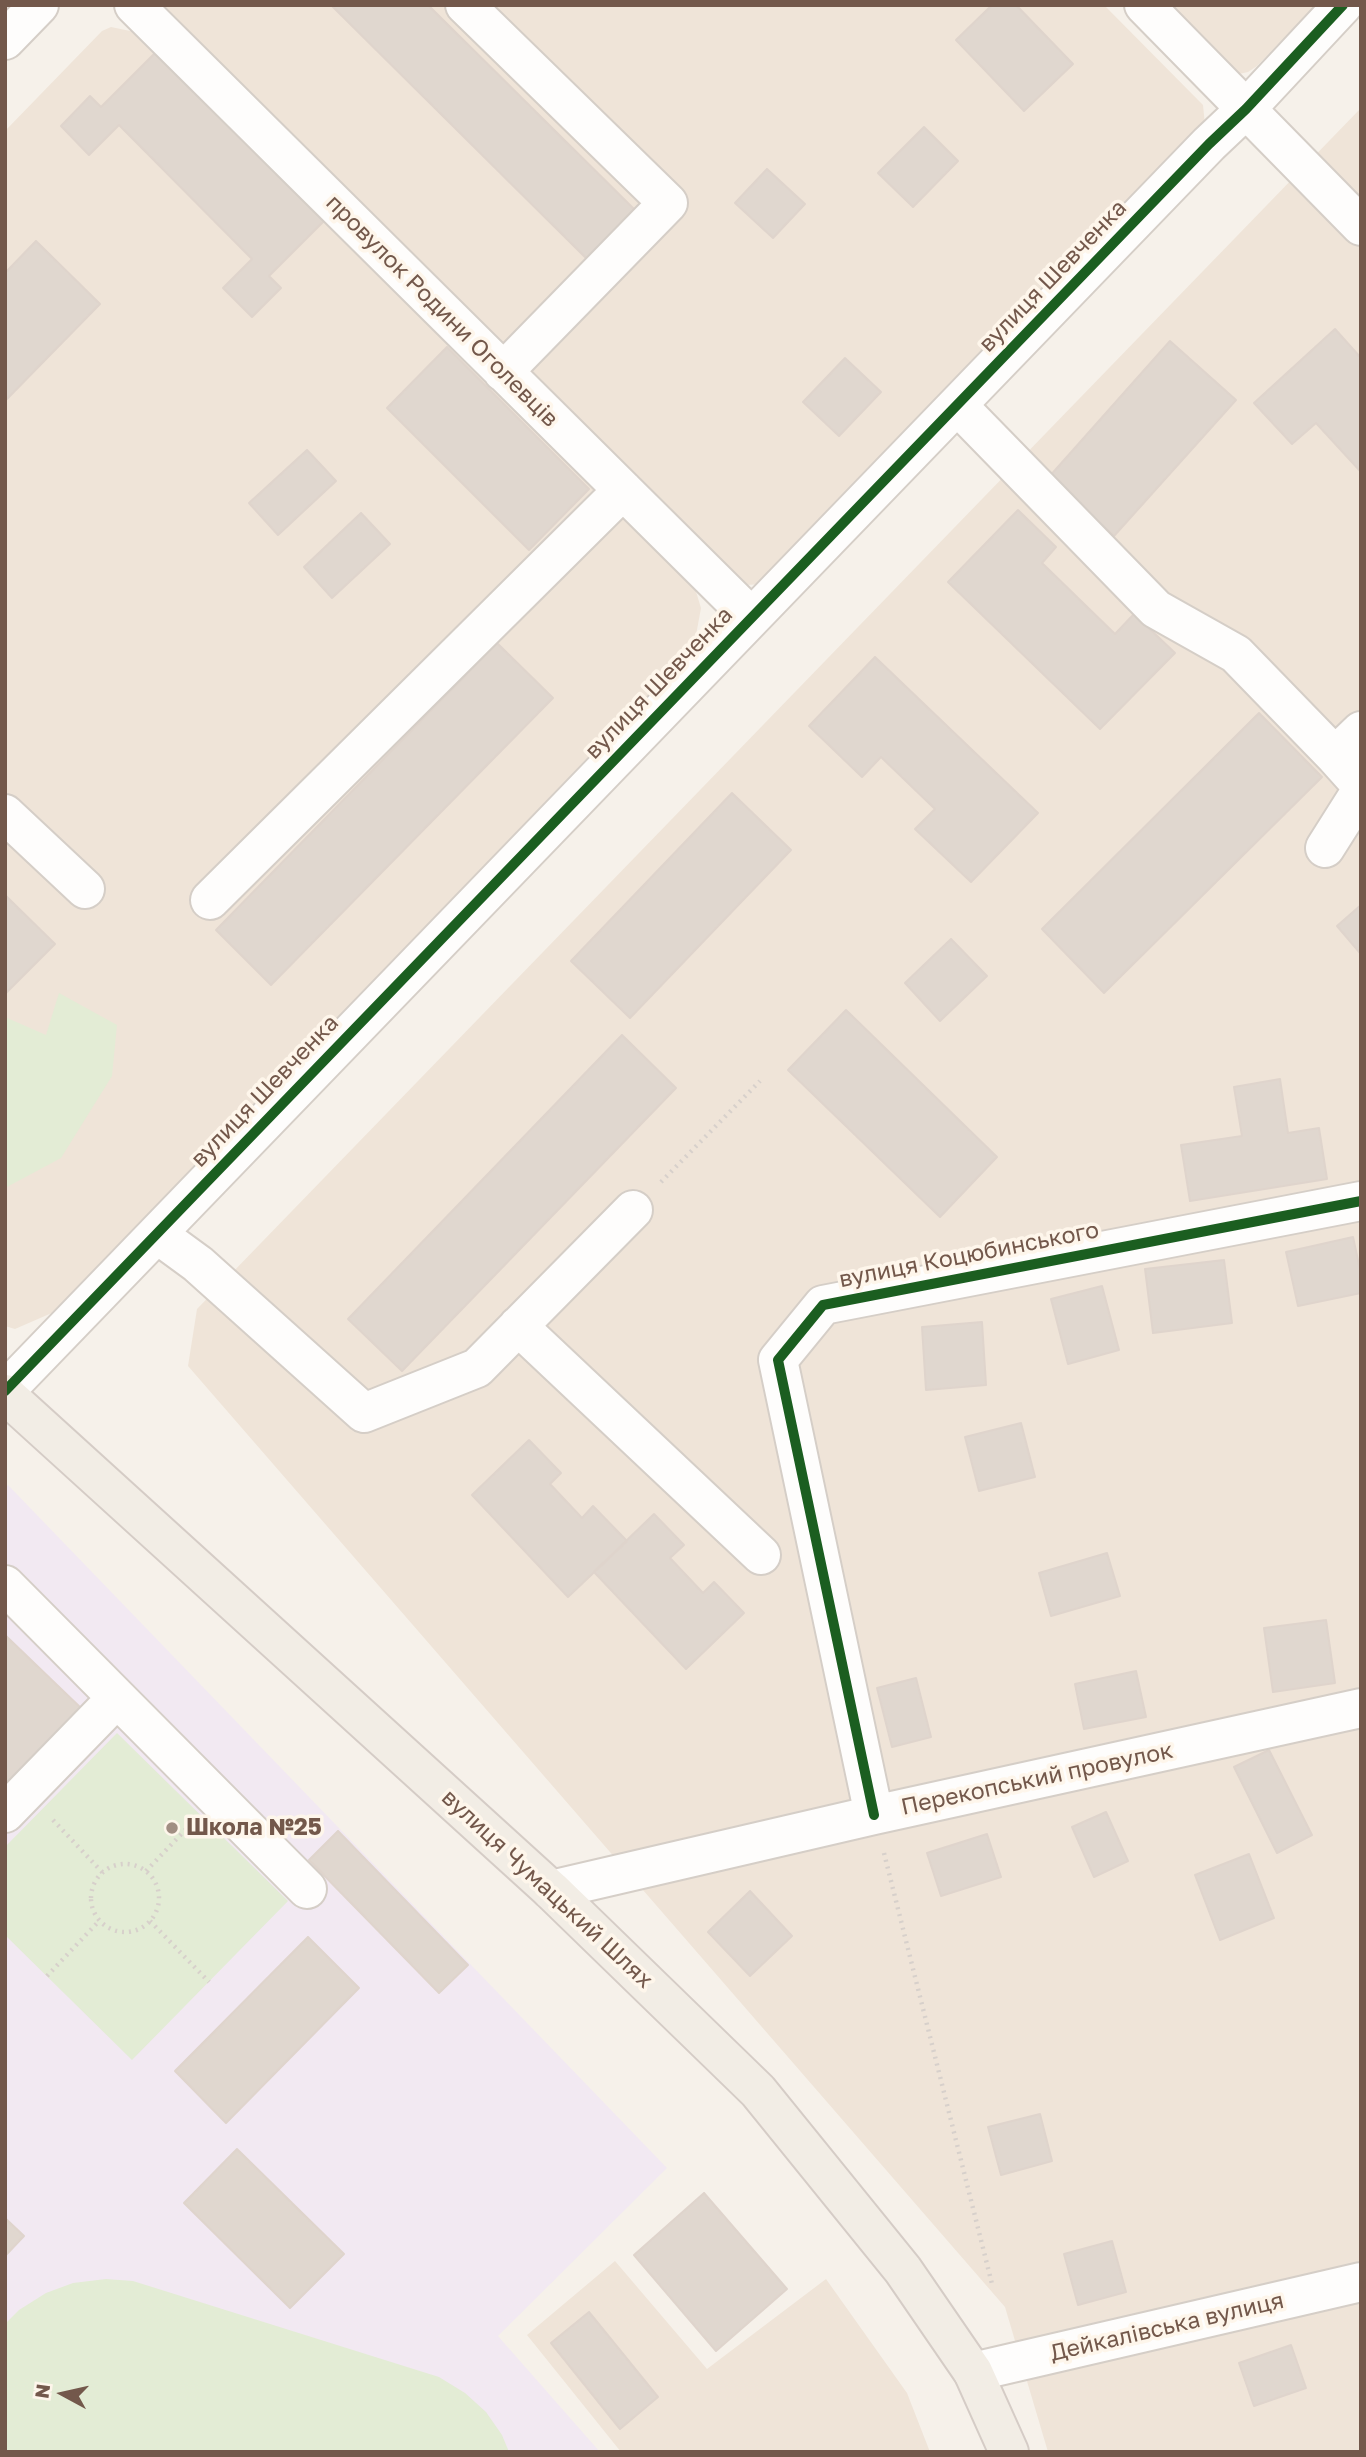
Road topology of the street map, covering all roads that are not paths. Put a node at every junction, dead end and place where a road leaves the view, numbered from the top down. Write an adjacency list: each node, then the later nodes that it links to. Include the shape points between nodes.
1 (39, 5): 6 (street)
2 (134, 5): 9 (street, провулок Родини Оголевців)
3 (465, 5): 9 (street, via 668,203)
4 (1144, 5): 7 (street)
5 (1343, 5): 7 (street, вулиця Шевченка)
6 (5, 40)
7 (1246, 109): 8 (street); 10 (street, вулиця Шевченка)
8 (1361, 226)
9 (503, 372): 11 (street, провулок Родини Оголевців)
10 (957, 405): 12 (street, вулиця Шевченка); 13 (street, via 1156,608 1236,654)
11 (623, 490): 12 (street, провулок Родини Оголевців); 19 (street)
12 (751, 617): 22 (street, вулиця Шевченка)
13 (1348, 744): 14 (street)
14 (1361, 785)
15 (1361, 791): 17 (street)
16 (5, 814): 18 (street)
17 (1325, 848)
18 (85, 889)
19 (210, 900)
20 (1361, 1201): 30 (street, вулиця Коцюбинського, via 823,1305 778,1360)
21 (633, 1210): 23 (street)
22 (157, 1234): 23 (street, via 198,1264 364,1413 477,1368); 24 (street, вулиця Шевченка)
23 (518, 1326): 25 (street)
24 (5, 1392): 32 (main road, вулиця Чумацький Шлях)
25 (761, 1555)
26 (5, 1585): 27 (street)
27 (117, 1698): 29 (street); 31 (street)
28 (1361, 1708): 30 (street, Перекопський провулок)
29 (15, 1803)
30 (874, 1815): 32 (street, Перекопський провулок)
31 (307, 1888)
32 (551, 1890): 34 (main road, вулиця Чумацький Шлях, via 758,2091 903,2270)
33 (1361, 2282): 34 (street, Дейкалівська вулиця)
34 (974, 2372): 35 (main road, вулиця Чумацький Шлях)
35 (1009, 2452)

